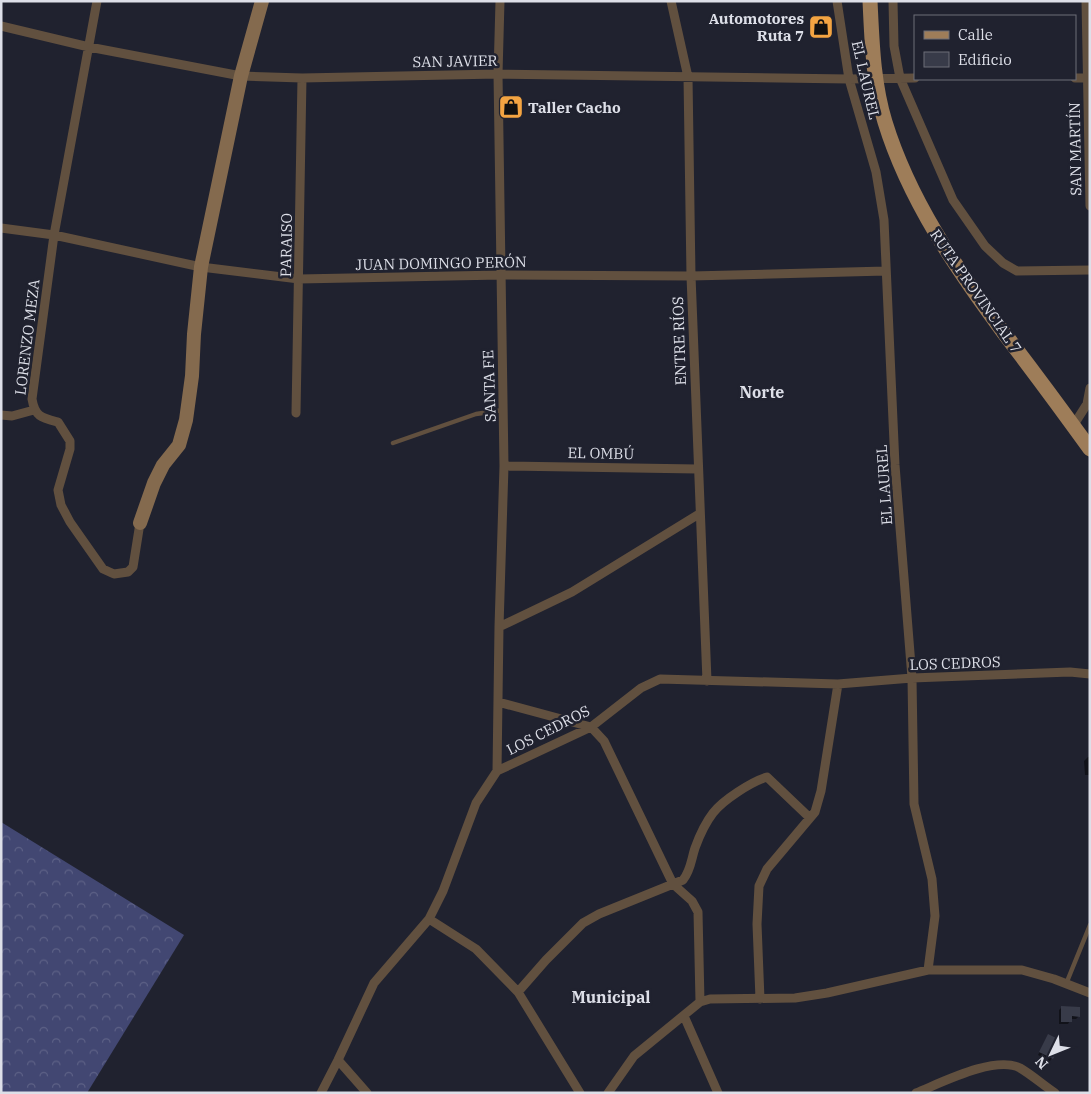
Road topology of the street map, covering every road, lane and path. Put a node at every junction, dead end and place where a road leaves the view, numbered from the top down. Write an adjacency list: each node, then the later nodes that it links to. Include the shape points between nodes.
1 (97, 1): 10 (street, LORENZO MEZA)
2 (262, 1): 12 (main road)
3 (500, 1): 11 (street, SANTA FE)
4 (671, 1): 13 (street, ENTRE RÍOS)
5 (837, 1): 19 (street, EL LAUREL)
6 (870, 1): 20 (main road, RUTA PROVINCIAL 7)
7 (893, 1): 15 (street, via 894,46)
8 (1086, 1): 18 (street, SAN MARTÍN)
9 (1, 26): 10 (street, SAN JAVIER)
10 (90, 47): 12 (street, SAN JAVIER); 23 (street, LORENZO MEZA)
11 (498, 74): 13 (street, SAN JAVIER); 14 (street, SAN JAVIER); 27 (street, SANTA FE)
12 (241, 76): 14 (street, SAN JAVIER); 24 (main road)
13 (688, 77): 19 (street, SAN JAVIER); 28 (street, ENTRE RÍOS)
14 (302, 78): 29 (street, PARAISO)
15 (900, 78): 16 (street, SAN JAVIER); 20 (street, SAN JAVIER); 25 (street, via 954,200 985,246 1003,264 1017,271)
16 (914, 78)
17 (1076, 78): 18 (street)
18 (1089, 78): 21 (street, SAN MARTÍN)
19 (849, 79): 20 (street, SAN JAVIER); 26 (street, EL LAUREL, via 876,172 884,220)
20 (876, 80): 35 (main road, RUTA PROVINCIAL 7, via 885,121 906,177 936,235 968,285)
21 (1090, 206)
22 (1, 228): 23 (street, JUAN DOMINGO PERÓN)
23 (54, 235): 24 (street, JUAN DOMINGO PERÓN); 31 (street, LORENZO MEZA, via 32,399)
24 (201, 267): 29 (street, JUAN DOMINGO PERÓN); 41 (main road, via 186,420 179,445 163,464 154,483)
25 (1090, 270)
26 (886, 271): 28 (street, JUAN DOMINGO PERÓN); 44 (street, EL LAUREL)
27 (501, 275): 28 (street, JUAN DOMINGO PERÓN); 29 (street, JUAN DOMINGO PERÓN); 32 (street, SANTA FE)
28 (690, 276): 39 (street, ENTRE RÍOS)
29 (299, 279): 33 (street, PARAISO)
30 (1090, 388): 35 (street, via 1086,404)
31 (34, 410): 34 (street, via 12,416); 41 (street, LORENZO MEZA, via 42,418 58,422 70,441 58,490 61,505 103,569 114,574 128,572 133,567)
32 (503, 410): 36 (lane, via 476,414); 38 (street, SANTA FE)
33 (296, 413)
34 (1, 415)
35 (1073, 426): 37 (main road, RUTA PROVINCIAL 7)
36 (393, 443)
37 (1090, 449)
38 (504, 466): 39 (street, EL OMBÚ); 42 (street, SANTA FE)
39 (697, 468): 40 (street, ENTRE RÍOS)
40 (699, 514): 42 (street, via 572,592); 45 (street, ENTRE RÍOS)
41 (140, 524)
42 (499, 627): 47 (street, SANTA FE)
43 (1090, 674): 44 (street, LOS CEDROS)
44 (912, 678): 46 (street, LOS CEDROS); 54 (street, EL LAUREL, via 914,804 932,879 935,916)
45 (707, 681): 46 (street, LOS CEDROS); 48 (street, LOS CEDROS, via 660,679 641,688)
46 (838, 684): 50 (street, via 821,791)
47 (498, 702): 48 (street); 49 (street, SANTA FE)
48 (591, 726): 49 (street, LOS CEDROS); 51 (street, via 604,742)
49 (497, 771): 52 (street, LOS CEDROS, via 476,803)
50 (810, 818): 51 (street, via 767,777 756,780 711,815 695,848 689,873 683,880); 58 (street, via 767,868 759,886)
51 (672, 884): 56 (street, via 583,923); 59 (street, via 692,901 698,912)
52 (429, 919): 56 (street, via 476,949); 61 (street, LOS CEDROS, via 374,983)
53 (1090, 926): 55 (lane)
54 (928, 970): 55 (street, via 1022,970); 58 (street, via 827,993)
55 (1066, 984): 57 (street)
56 (518, 992): 64 (street)
57 (1090, 994)
58 (760, 999): 59 (street)
59 (700, 1002): 60 (street)
60 (684, 1016): 65 (street, via 634,1056); 66 (street)
61 (338, 1060): 62 (street, LOS CEDROS); 63 (street)
62 (321, 1093)
63 (366, 1093)
64 (580, 1093)
65 (608, 1093)
66 (718, 1093)
67 (916, 1093): 68 (street, via 978,1069 1004,1064 1019,1068)
68 (1055, 1093)

